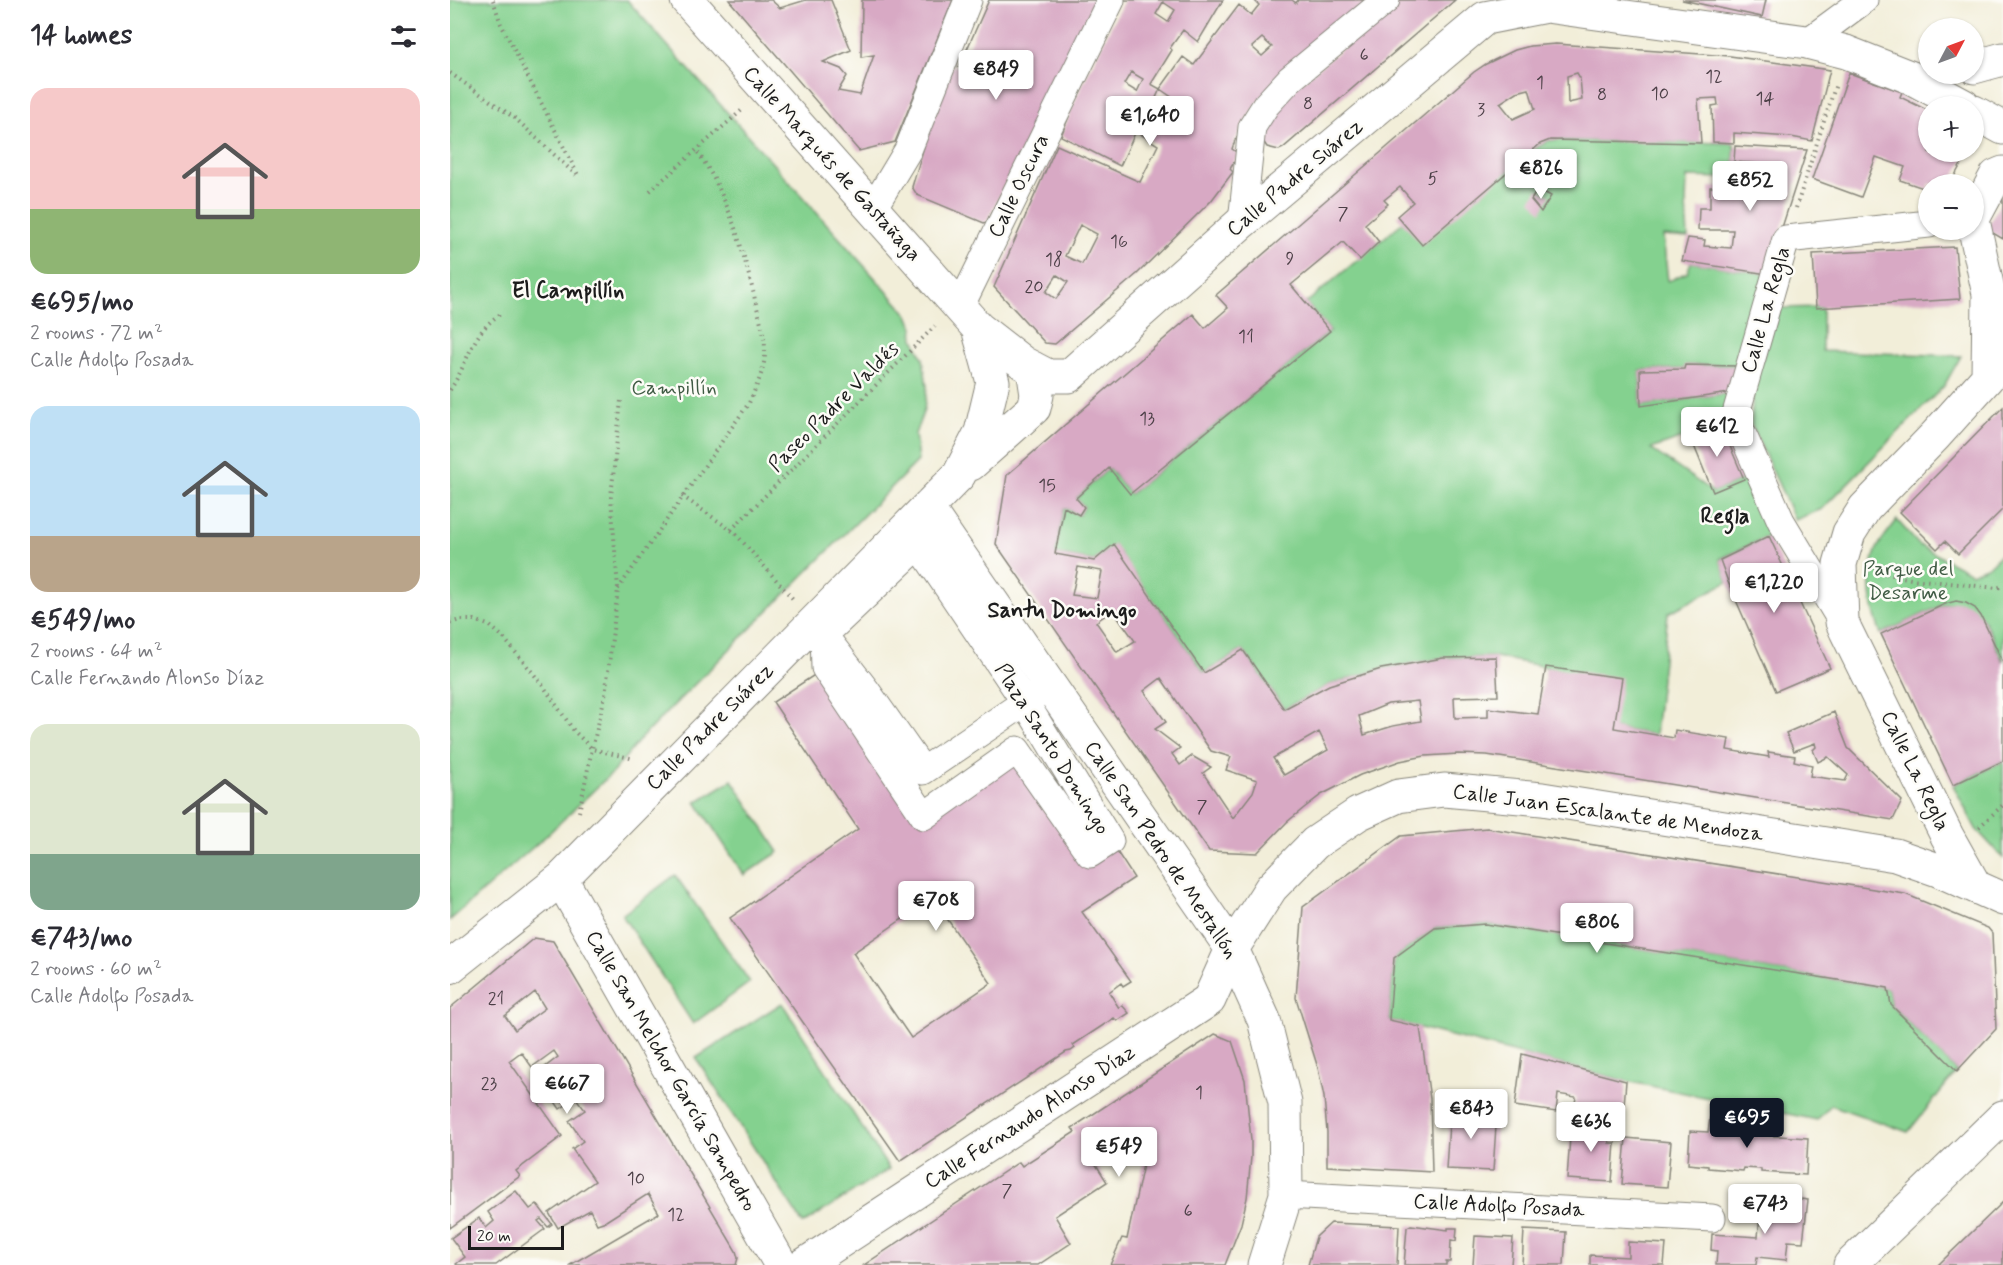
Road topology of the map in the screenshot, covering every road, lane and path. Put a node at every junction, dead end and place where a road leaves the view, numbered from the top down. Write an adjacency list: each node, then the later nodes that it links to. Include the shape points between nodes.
1 (493, 0): 12 (path, via 501,24 579,177 516,120)
2 (687, 0): 23 (street, Calle Marqués de Gastañaga)
3 (968, 0): 23 (street, via 908,150)
4 (1111, 0): 29 (street, Calle Oscura)
5 (1386, 0): 24 (street, via 1290,79 1266,105 1252,127)
6 (1864, 0): 8 (street)
7 (1573, 5): 8 (street, Calle Padre Suárez); 24 (street, Calle Padre Suárez, via 1485,18)
8 (1807, 42): 9 (street, Calle Padre Suárez)
9 (1846, 52): 13 (street, Calle Padre Suárez); 26 (path, Calle La Regla)
10 (2003, 59): 11 (street)
11 (1984, 64)
12 (450, 74)
13 (1918, 74)
14 (1935, 84): 15 (street, Calle Padre Suárez)
15 (1951, 96)
16 (733, 118): 19 (path)
17 (1984, 118): 18 (street)
18 (2003, 129)
19 (696, 150): 21 (path); 35 (path, via 711,171 733,219 765,354 761,377 749,402)
20 (2003, 173): 22 (street, via 1996,176)
21 (650, 191)
22 (1984, 198)
23 (872, 210): 29 (street, Calle Marqués de Gastañaga)
24 (1242, 222): 30 (street, Calle Padre Suárez, via 1069,376 1048,376)
25 (1918, 225): 26 (street)
26 (1786, 239): 41 (street, Calle La Regla, via 1736,417 1781,521)
27 (1977, 240): 31 (street, via 1989,294)
28 (502, 313): 32 (path, via 489,321 470,348)
29 (965, 313): 30 (street, Calle Padre Suárez); 34 (street, Calle Padre Suárez, via 993,382 981,432); 37 (path, Paseo Padre Valdés)
30 (1033, 368): 34 (street, Calle Padre Suárez, via 1037,395 1034,408)
31 (1996, 378): 38 (street, Calle La Regla, via 1865,508 1849,533)
32 (450, 390)
33 (621, 400): 40 (path, via 611,497)
34 (959, 475): 36 (street, Calle Padre Suárez)
35 (682, 496): 37 (path); 40 (path)
36 (927, 508): 43 (street, Calle Padre Suárez); 44 (street, Calle San Pedro de Mestallón)
37 (731, 530): 43 (path)
38 (1839, 564): 39 (path, via 1911,579); 41 (street, Calle La Regla)
39 (2003, 586)
40 (618, 589): 45 (path, via 605,696)
41 (1842, 622): 49 (street, Calle La Regla, via 1947,836)
42 (450, 623): 45 (path, via 475,621 502,636)
43 (819, 629): 44 (street, via 923,771); 44 (street, Plaza Santo Domingo, via 919,545); 44 (street, Plaza Santo Domingo, via 825,668 924,816 1017,750 1090,854 1110,841); 48 (street, Calle Padre Suárez)
44 (1037, 693): 50 (street, Calle San Pedro de Mestallón)
45 (592, 749): 46 (path); 47 (path)
46 (625, 757)
47 (578, 822)
48 (561, 879): 51 (street, Calle Padre Suárez); 55 (street, Calle San Melchor García Sampedro)
49 (1989, 892): 50 (street, Calle Juan Escalante de Mendoza, via 1895,855 1542,799 1444,790 1398,796 1358,814 1315,843 1270,888)
50 (1232, 949): 53 (street, Calle San Pedro de Mestallón, via 1264,1020 1285,1103); 56 (street, Calle Fernando Alonso Díaz, via 1209,1000)
51 (450, 967)
52 (2003, 1117): 58 (street)
53 (1286, 1195): 54 (street, Calle Adolfo Posada); 57 (street, Calle San Pedro de Mestallón)
54 (1712, 1218)
55 (781, 1265)
56 (804, 1265)
57 (1264, 1265)
58 (1850, 1265)

